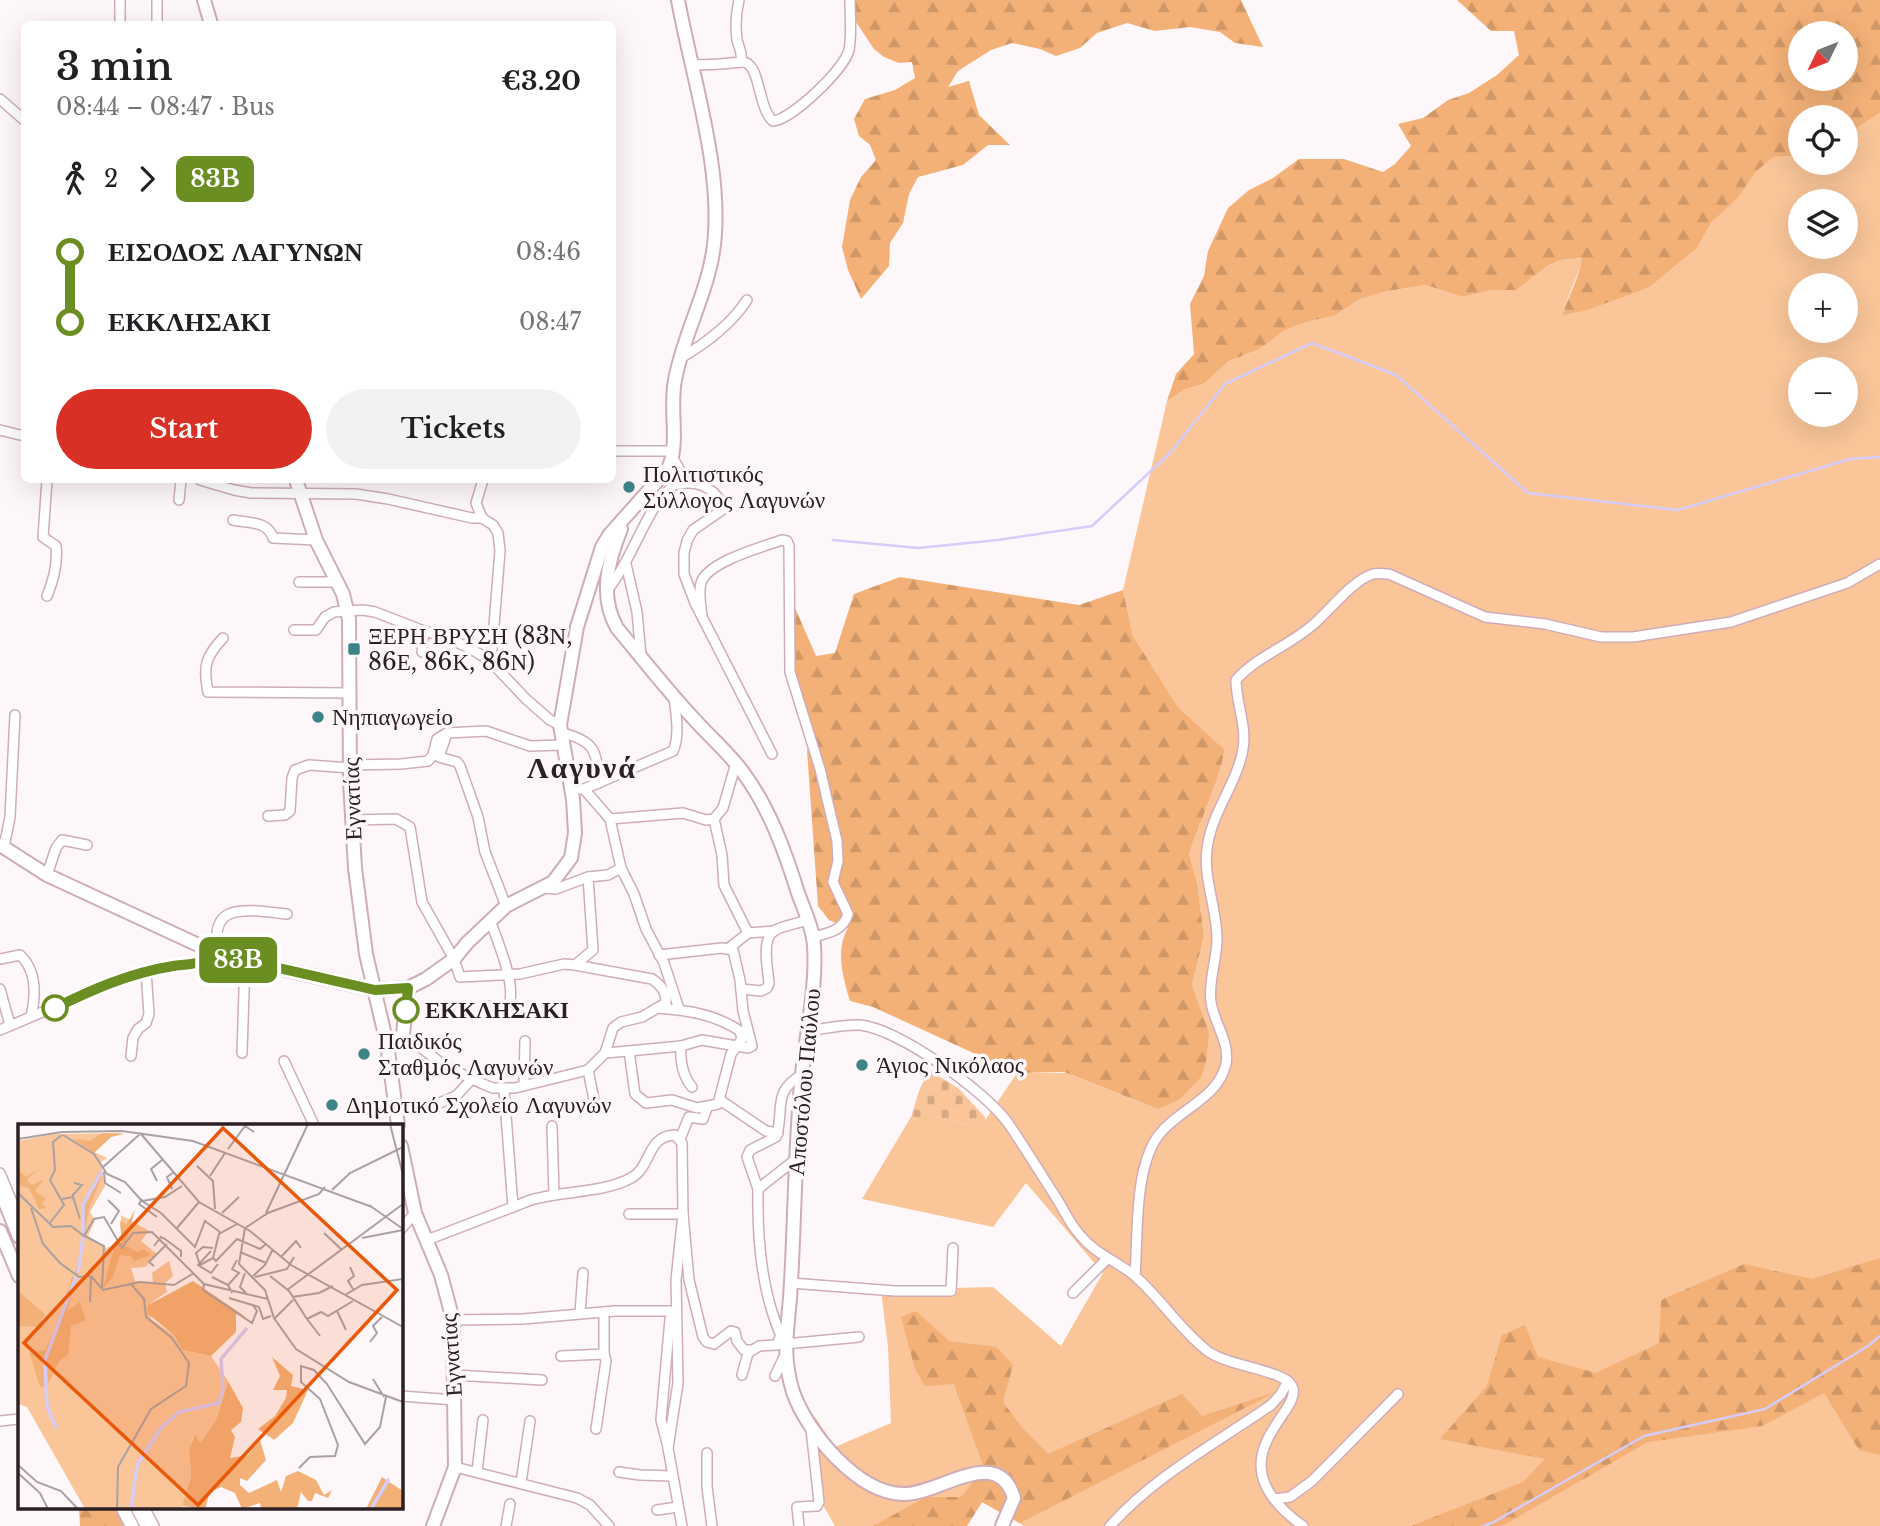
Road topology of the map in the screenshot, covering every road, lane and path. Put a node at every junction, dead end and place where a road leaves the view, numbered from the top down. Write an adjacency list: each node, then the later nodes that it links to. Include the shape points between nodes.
1 (120, 0): 7 (street)
2 (157, 0): 8 (street)
3 (204, 0): 9 (street)
4 (678, 0): 11 (street)
5 (739, 0): 10 (street, via 736,18)
6 (850, 0): 10 (street, via 848,53 826,81 780,120 767,117 755,72)
7 (120, 21)
8 (157, 21)
9 (210, 21)
10 (741, 62): 11 (street)
11 (691, 65): 15 (street, via 714,174 716,220 706,283)
12 (0, 99): 13 (street)
13 (21, 117)
14 (747, 300): 15 (street, via 701,347)
15 (679, 359): 19 (street, via 671,403)
16 (0, 430): 17 (street)
17 (21, 435)
18 (616, 451): 19 (street)
19 (673, 455): 26 (street, via 681,472); 32 (street, via 668,469)
20 (47, 483): 39 (street, via 43,537 56,545 57,554)
21 (181, 483): 29 (street)
22 (210, 483): 27 (street)
23 (234, 483): 27 (street)
24 (297, 483): 28 (street, Εγνατίας)
25 (482, 483): 30 (street, via 476,503)
26 (673, 485): 34 (street, via 654,508); 41 (street, via 704,485 723,505 693,530 684,553 684,574)
27 (234, 490): 28 (street)
28 (300, 495): 30 (street, via 366,496); 33 (street, Εγνατίας)
29 (179, 500)
30 (482, 518): 47 (street, via 493,525 499,540)
31 (233, 520): 33 (street, via 266,526 273,538)
32 (623, 522): 38 (street); 51 (street, via 610,534 595,565 577,627)
33 (316, 540): 37 (street, Εγνατίας)
34 (626, 564): 38 (street); 46 (street)
35 (1880, 564): 143 (street, via 1847,583 1731,622 1633,637 1601,637 1485,617 1389,574 1373,574 1337,599 1298,637 1243,672 1236,680 1236,693 1243,750 1206,850 1217,938 1210,994 1226,1045 1226,1062 1214,1089 1173,1121 1149,1151 1141,1174)
36 (299, 582): 37 (street)
37 (337, 582): 40 (street, Εγνατίας)
38 (605, 593): 46 (street, Αποστόλου Παύλου, via 610,616)
39 (47, 596)
40 (348, 612): 42 (street, via 325,617 316,630); 43 (street, via 375,612); 48 (street, Εγνατίας)
41 (702, 616): 52 (street); 74 (street, via 700,587 709,571 787,541 790,672 837,841 833,882 848,915 837,930)
42 (294, 630)
43 (424, 631): 45 (street); 47 (street, via 460,643)
44 (223, 638): 48 (street, via 204,666 208,692)
45 (422, 652)
46 (641, 656): 49 (street, Αποστόλου Παύλου)
47 (491, 662): 51 (street)
48 (349, 693): 55 (street, Εγνατίας)
49 (674, 697): 54 (street, Αποστόλου Παύλου); 56 (street, via 673,751)
50 (15, 715): 63 (street, via 10,817)
51 (562, 734): 53 (street, via 530,746 486,732 447,733 437,738); 56 (street, via 590,744 596,752); 57 (street)
52 (772, 754)
53 (436, 756): 55 (street, via 422,762); 68 (street, via 460,766)
54 (736, 763): 60 (street, via 723,807); 71 (street, Αποστόλου Παύλου, via 785,849)
55 (351, 766): 58 (street, via 309,765 295,770 290,811); 61 (street, Εγνατίας)
56 (599, 783): 57 (street)
57 (578, 789): 59 (street); 67 (street, via 572,858)
58 (268, 816)
59 (610, 818): 60 (street, via 683,813); 64 (street)
60 (714, 819): 73 (street, via 724,884)
61 (352, 820): 79 (street, via 396,819 410,827 422,902); 89 (street, Εγνατίας, via 366,954)
62 (88, 845): 65 (street, via 62,840)
63 (2, 846): 65 (street)
64 (621, 868): 66 (street); 77 (street)
65 (47, 875): 76 (street)
66 (588, 877): 67 (street, via 556,889); 81 (street, via 593,950)
67 (544, 888): 68 (street)
68 (506, 906): 70 (street)
69 (286, 914): 76 (street, via 241,909 228,913 215,938)
70 (490, 920): 79 (street); 83 (street)
71 (807, 920): 72 (street); 74 (street, Αποστόλου Παύλου)
72 (774, 931): 73 (street); 88 (street, via 767,944 767,989)
73 (748, 933): 75 (street)
74 (813, 937): 96 (street, Αποστόλου Παύλου)
75 (729, 948): 77 (street); 88 (street, via 736,957)
76 (216, 954): 80 (street); 82 (street)
77 (659, 955): 84 (street)
78 (0, 959): 93 (street, via 20,955 30,969)
79 (454, 959): 83 (street, via 460,977); 86 (street)
80 (245, 961): 89 (street); 103 (street)
81 (575, 964): 83 (street); 85 (street)
82 (146, 971): 93 (street); 105 (street, via 149,1014 133,1038)
83 (508, 974): 90 (street, via 510,1003 504,1009)
84 (668, 977): 85 (street); 92 (street)
85 (652, 979): 91 (street, via 667,998)
86 (408, 988): 89 (street); 98 (street)
87 (0, 989): 94 (street)
88 (741, 989): 101 (street, via 751,1046)
89 (375, 990): 99 (street, Εγνατίας)
90 (490, 1006)
91 (655, 1008): 92 (street); 104 (street, via 613,1028)
92 (679, 1009): 101 (street, via 733,1027 742,1036)
93 (32, 1016): 94 (street)
94 (10, 1025): 95 (street)
95 (0, 1030)
96 (807, 1031): 108 (street, Αποστόλου Παύλου); 140 (street, via 850,1025 878,1029 968,1084 1006,1120 1070,1222 1087,1244)
97 (524, 1041): 110 (street)
98 (402, 1043): 99 (street); 109 (street, via 420,1046)
99 (387, 1044): 120 (street, Εγνατίας)
100 (681, 1046): 101 (street, via 702,1040); 102 (street); 111 (street, via 685,1079)
101 (735, 1046): 113 (street)
102 (629, 1051): 104 (street); 115 (street, via 635,1094 646,1103 672,1100)
103 (242, 1053)
104 (605, 1053): 107 (street)
105 (131, 1056)
106 (284, 1061): 119 (street)
107 (588, 1070): 110 (street); 117 (street)
108 (802, 1075): 122 (street, via 781,1096); 124 (street, Αποστόλου Παύλου)
109 (472, 1079): 112 (street); 114 (street, via 456,1096)
110 (524, 1085): 112 (street)
111 (692, 1087)
112 (503, 1089): 130 (street)
113 (720, 1100): 116 (street); 122 (street, via 766,1131)
114 (435, 1105)
115 (684, 1105): 116 (street); 118 (street, via 683,1116)
116 (707, 1108): 118 (street, via 703,1119)
117 (596, 1110)
118 (689, 1117): 123 (street)
119 (314, 1124)
120 (398, 1124)
121 (552, 1126): 129 (street)
122 (778, 1133): 127 (street, via 750,1150 747,1157)
123 (680, 1139): 129 (street, via 668,1135 653,1144 642,1170 625,1181); 133 (street)
124 (796, 1159): 127 (street); 144 (street, Αποστόλου Παύλου)
125 (402, 1161): 131 (street, Εγνατίας)
126 (0, 1174): 134 (street)
127 (758, 1189): 152 (street, via 763,1264 773,1317)
128 (0, 1190): 137 (street)
129 (554, 1195): 130 (street)
130 (513, 1207): 138 (street)
131 (415, 1213): 135 (street); 138 (street, Εγνατίας)
132 (629, 1214): 133 (street)
133 (683, 1214): 146 (street); 153 (street, via 689,1280 703,1337 714,1344 735,1332 744,1350)
134 (18, 1217)
135 (402, 1227)
136 (0, 1231): 142 (street)
137 (18, 1235)
138 (427, 1240): 150 (street, Εγνατίας)
139 (953, 1248): 144 (street, via 951,1291)
140 (1107, 1259): 143 (street); 145 (street)
141 (583, 1273): 149 (street)
142 (18, 1274)
143 (1135, 1276): 160 (street, via 1211,1355)
144 (791, 1283): 152 (street, Αποστόλου Παύλου)
145 (1073, 1293)
146 (676, 1297): 147 (street); 170 (street, via 678,1383)
147 (670, 1311): 148 (street); 170 (street, via 662,1420)
148 (604, 1312): 149 (street); 154 (street)
149 (580, 1313): 150 (street)
150 (453, 1320): 156 (street, Εγνατίας)
151 (859, 1337): 152 (street)
152 (785, 1340): 153 (street); 158 (street); 168 (street, Αποστόλου Παύλου, via 793,1392)
153 (752, 1350): 157 (street)
154 (604, 1354): 155 (street); 169 (street)
155 (561, 1356)
156 (455, 1375): 159 (street); 163 (street, Εγνατίας)
157 (742, 1375)
158 (775, 1376)
159 (542, 1380)
160 (1288, 1381): 177 (street, via 1293,1395 1259,1464 1262,1480); 194 (street, via 1271,1405 1186,1460)
161 (1398, 1394): 177 (street, via 1312,1481 1290,1497)
162 (402, 1396): 163 (street)
163 (455, 1400): 172 (street, Εγνατίας)
164 (18, 1419): 165 (street)
165 (0, 1420)
166 (483, 1420): 173 (street)
167 (530, 1421): 176 (street)
168 (811, 1425): 192 (street, via 819,1502 797,1507); 193 (street, Αποστόλου Παύλου, via 852,1472 890,1493 917,1493 967,1475 995,1473 1006,1482 1014,1499)
169 (596, 1429)
170 (668, 1448): 175 (street)
171 (707, 1452): 191 (street)
172 (455, 1466): 173 (street); 187 (street, Εγνατίας)
173 (477, 1471): 176 (street)
174 (619, 1472): 175 (street)
175 (672, 1476): 179 (street)
176 (521, 1483): 189 (street, via 577,1498)
177 (1275, 1499): 195 (street)
178 (510, 1504): 188 (street)
179 (678, 1507): 183 (street); 190 (street)
180 (123, 1508): 184 (street)
181 (138, 1508): 185 (street)
182 (145, 1508): 186 (street)
183 (657, 1510)
184 (132, 1526)
185 (147, 1526)
186 (154, 1526)
187 (433, 1526)
188 (506, 1526)
189 (610, 1526)
190 (682, 1526)
191 (712, 1526)
192 (799, 1526)
193 (1002, 1526)
194 (1110, 1526)
195 (1303, 1526)

